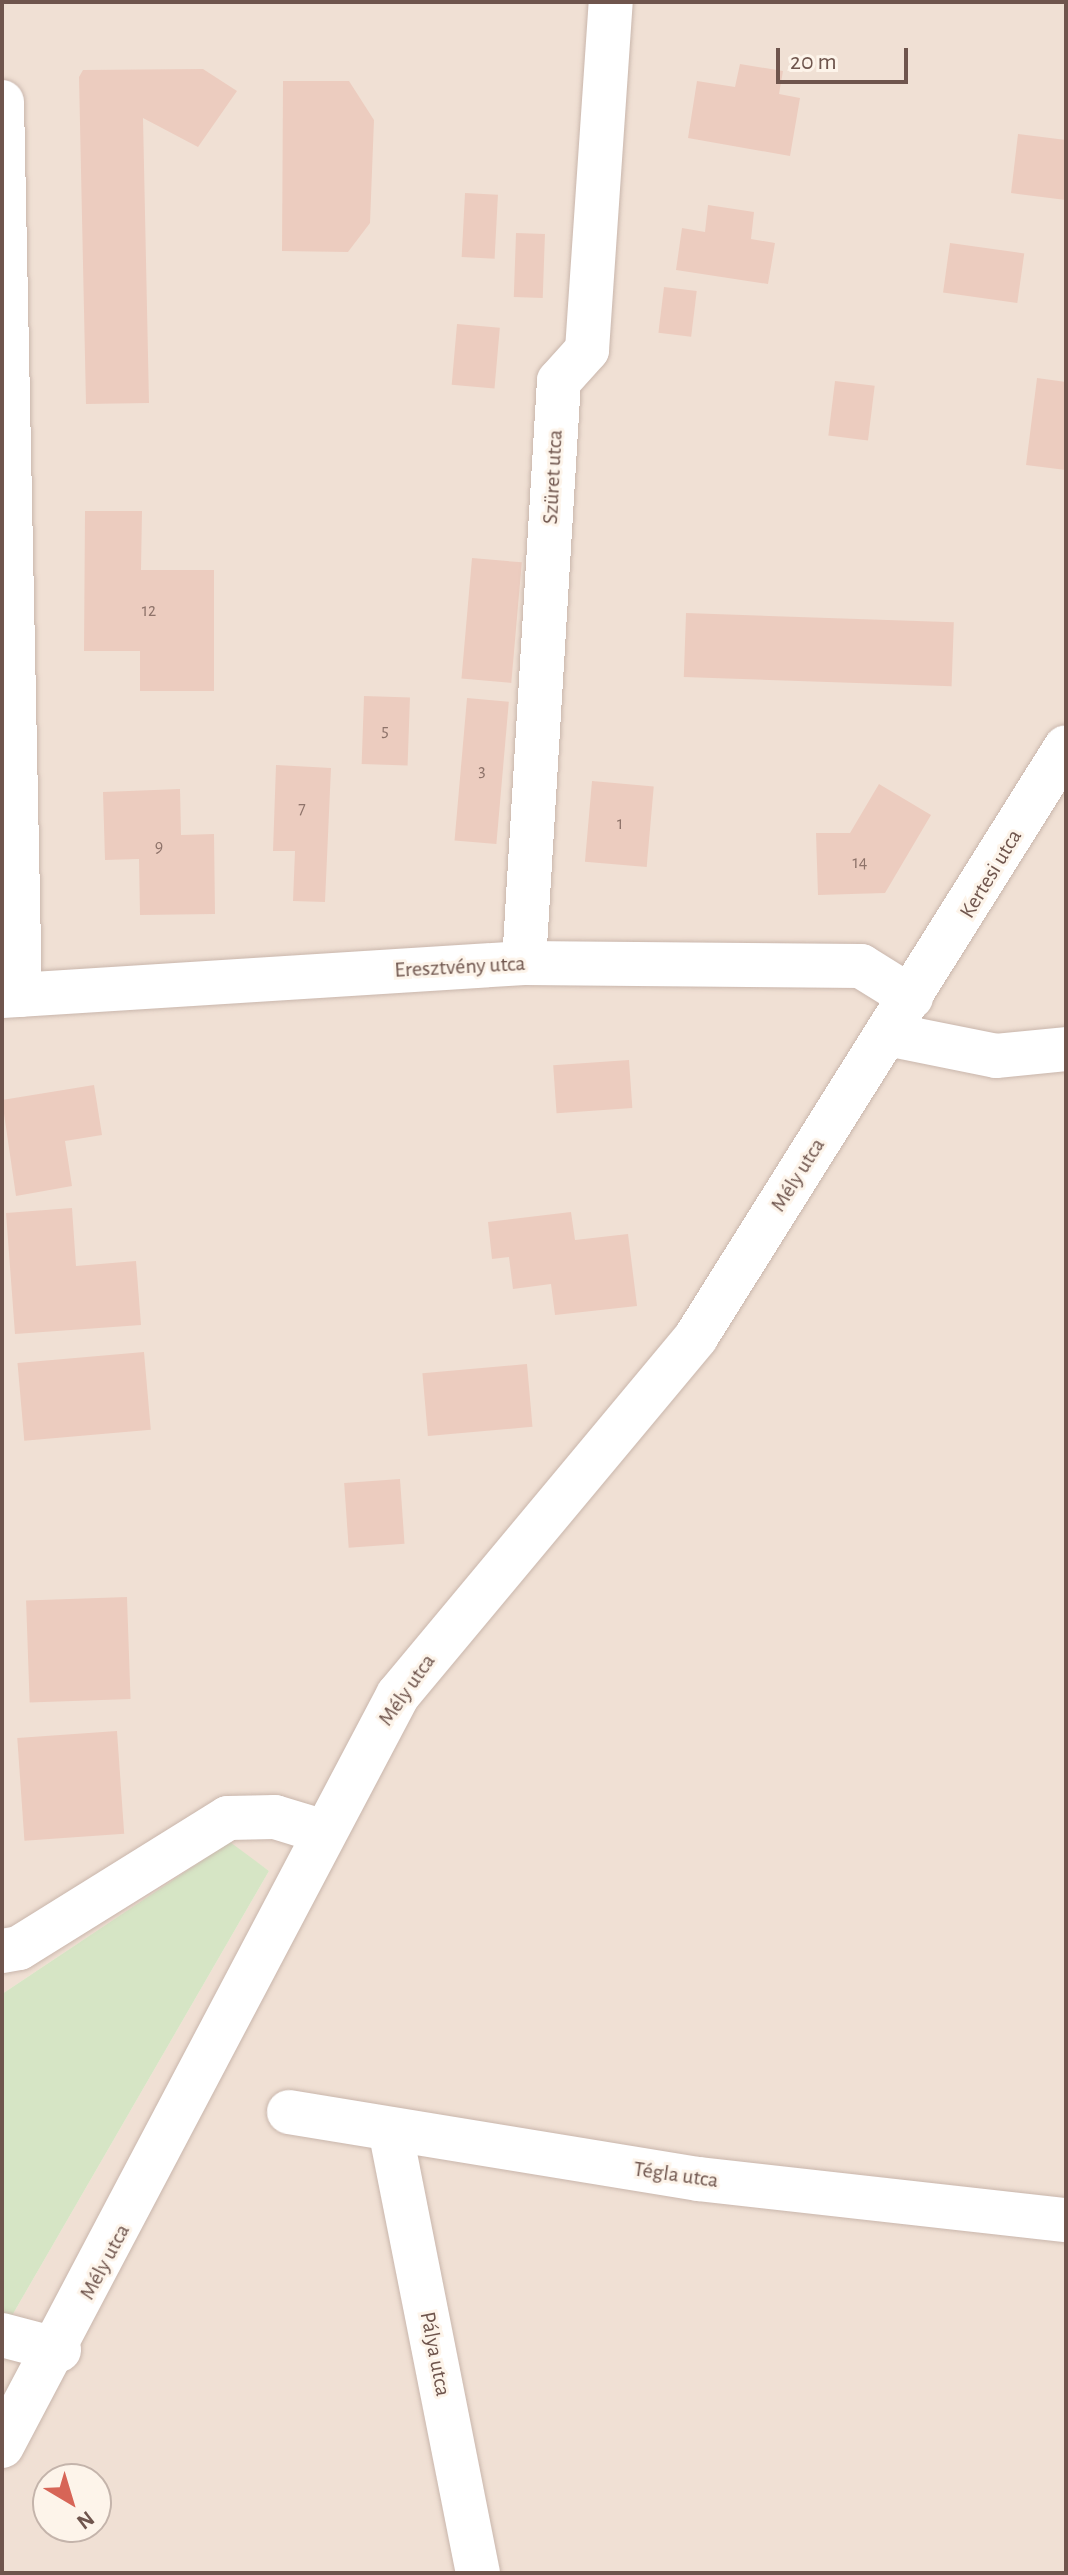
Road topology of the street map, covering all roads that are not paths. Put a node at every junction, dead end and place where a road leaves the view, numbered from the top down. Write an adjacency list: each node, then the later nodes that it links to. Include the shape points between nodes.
1 (611, 2): 4 (street, Szüret utca, via 587,350 559,381)
2 (2, 102): 5 (street)
3 (1066, 747): 6 (street, Kertesi utca)
4 (524, 963): 5 (street, Eresztvény utca); 6 (street, Eresztvény utca, via 861,966)
5 (11, 996)
6 (911, 997): 7 (street, Mély utca)
7 (887, 1034): 8 (street, via 996,1056); 9 (street, Mély utca, via 696,1337 398,1695)
8 (1066, 1049)
9 (324, 1832): 10 (street, via 275,1817 228,1818 19,1948); 15 (street, Mély utca)
10 (2, 1951)
11 (289, 2112): 12 (street, Tégla utca)
12 (391, 2134): 13 (street, Tégla utca); 17 (street, Pálya utca)
13 (1066, 2220)
14 (2, 2335): 15 (street)
15 (59, 2350): 16 (street, Mély utca)
16 (2, 2446)
17 (478, 2573)

